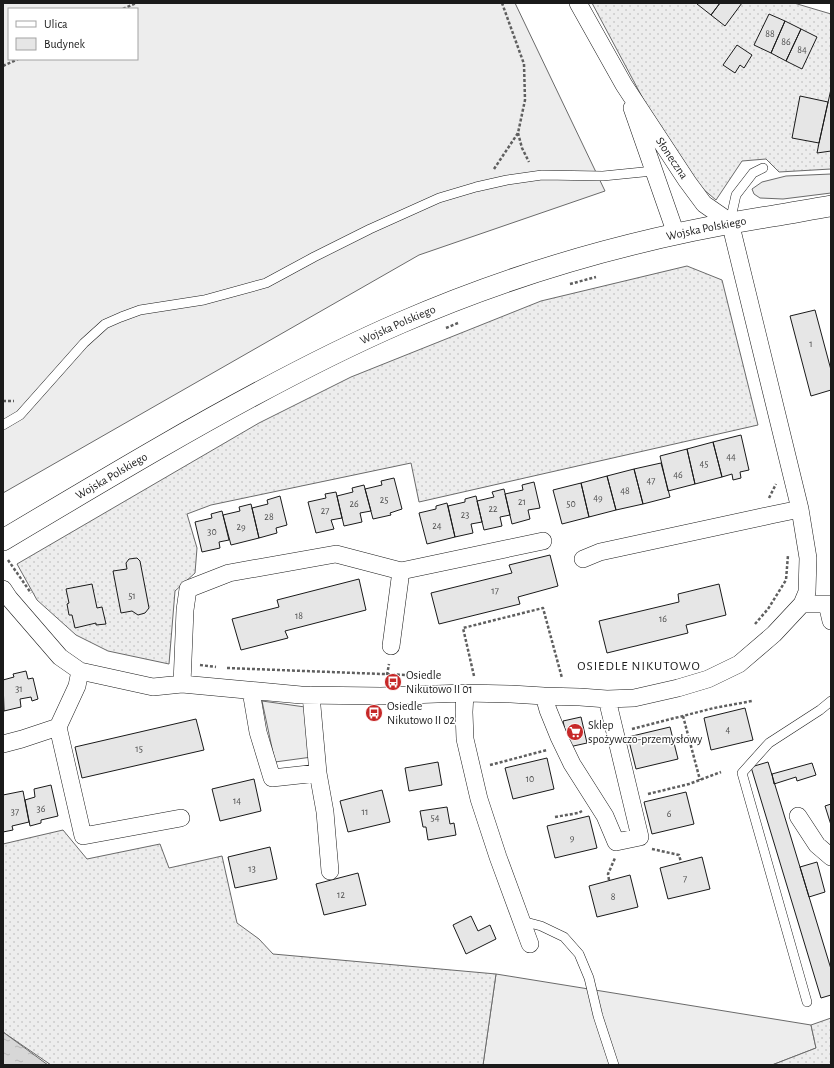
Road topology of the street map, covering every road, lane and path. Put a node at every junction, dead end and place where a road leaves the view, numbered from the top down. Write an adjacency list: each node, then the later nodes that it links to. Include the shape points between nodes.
1 (136, 3): 4 (path)
2 (502, 3): 8 (path, via 524,64 525,100)
3 (578, 3): 7 (street, Słoneczna)
4 (125, 8)
5 (16, 60): 6 (path)
6 (3, 66)
7 (624, 85): 10 (street, Słoneczna); 14 (street, Słoneczna, via 704,204)
8 (518, 133): 11 (path, via 528,162); 12 (path)
9 (763, 168): 14 (lane, via 753,173 736,195)
10 (653, 171): 11 (lane, via 603,176); 15 (street, Słoneczna)
11 (542, 175): 12 (lane)
12 (478, 187): 20 (lane, via 439,198 370,229 266,283 204,300 140,310 105,324 84,343 20,415)
13 (831, 206): 14 (street, Wojska Polskiego)
14 (730, 222): 15 (street, Wojska Polskiego); 22 (street)
15 (676, 234): 24 (street, Wojska Polskiego, via 612,249 537,272 401,322 275,383)
16 (597, 276): 17 (path)
17 (568, 285)
18 (464, 320): 19 (path)
19 (444, 328)
20 (3, 425)
21 (776, 484): 23 (path, via 767,501)
22 (800, 509): 23 (street); 34 (street, via 808,558 807,592)
23 (771, 515): 28 (street, via 600,552)
24 (3, 540)
25 (543, 541): 31 (street)
26 (789, 551): 37 (path, via 786,580)
27 (14, 557): 29 (path)
28 (583, 559)
29 (8, 560): 30 (path); 33 (path)
30 (3, 563)
31 (401, 571): 38 (street); 46 (street, via 336,554 229,573 188,589 184,610)
32 (3, 589): 42 (street, via 60,657)
33 (32, 595)
34 (802, 604): 35 (street); 51 (street, via 774,634 739,664 708,679 678,688 634,698)
35 (829, 604): 36 (street)
36 (831, 621)
37 (755, 625)
38 (391, 646)
39 (197, 665): 40 (path)
40 (217, 667)
41 (224, 668): 43 (path)
42 (80, 671): 46 (street, via 154,686); 55 (street, via 77,686)
43 (411, 675)
44 (481, 677): 45 (path, via 474,676 463,628 543,608 562,679)
45 (555, 678)
46 (182, 684): 47 (street)
47 (251, 690): 49 (street); 61 (street, via 258,732 272,778)
48 (465, 693): 49 (street); 50 (street); 59 (street, via 465,739)
49 (311, 695): 61 (street)
50 (544, 696): 51 (street, via 580,696); 58 (street)
51 (607, 700): 56 (street)
52 (752, 701): 54 (path)
53 (831, 701): 74 (lane, via 769,743 742,773)
54 (683, 716): 56 (path); 62 (path)
55 (58, 728): 57 (street); 67 (street, via 83,836)
56 (614, 733): 63 (street)
57 (3, 744)
58 (563, 746): 59 (path); 64 (street)
59 (472, 769): 72 (street, via 479,799)
60 (721, 772): 62 (path)
61 (318, 773): 71 (street, via 326,812)
62 (700, 780): 63 (path)
63 (630, 799): 68 (street)
64 (596, 802): 66 (path, via 578,813); 68 (street, via 616,842)
65 (798, 816): 69 (street, via 816,844)
66 (555, 817)
67 (181, 818)
68 (640, 837): 70 (path, via 647,847 680,855)
69 (831, 857)
70 (681, 862)
71 (330, 871)
72 (522, 921): 73 (street); 75 (lane, via 541,926 564,937 579,954 589,978)
73 (530, 944)
74 (807, 1002)
75 (614, 1065)

